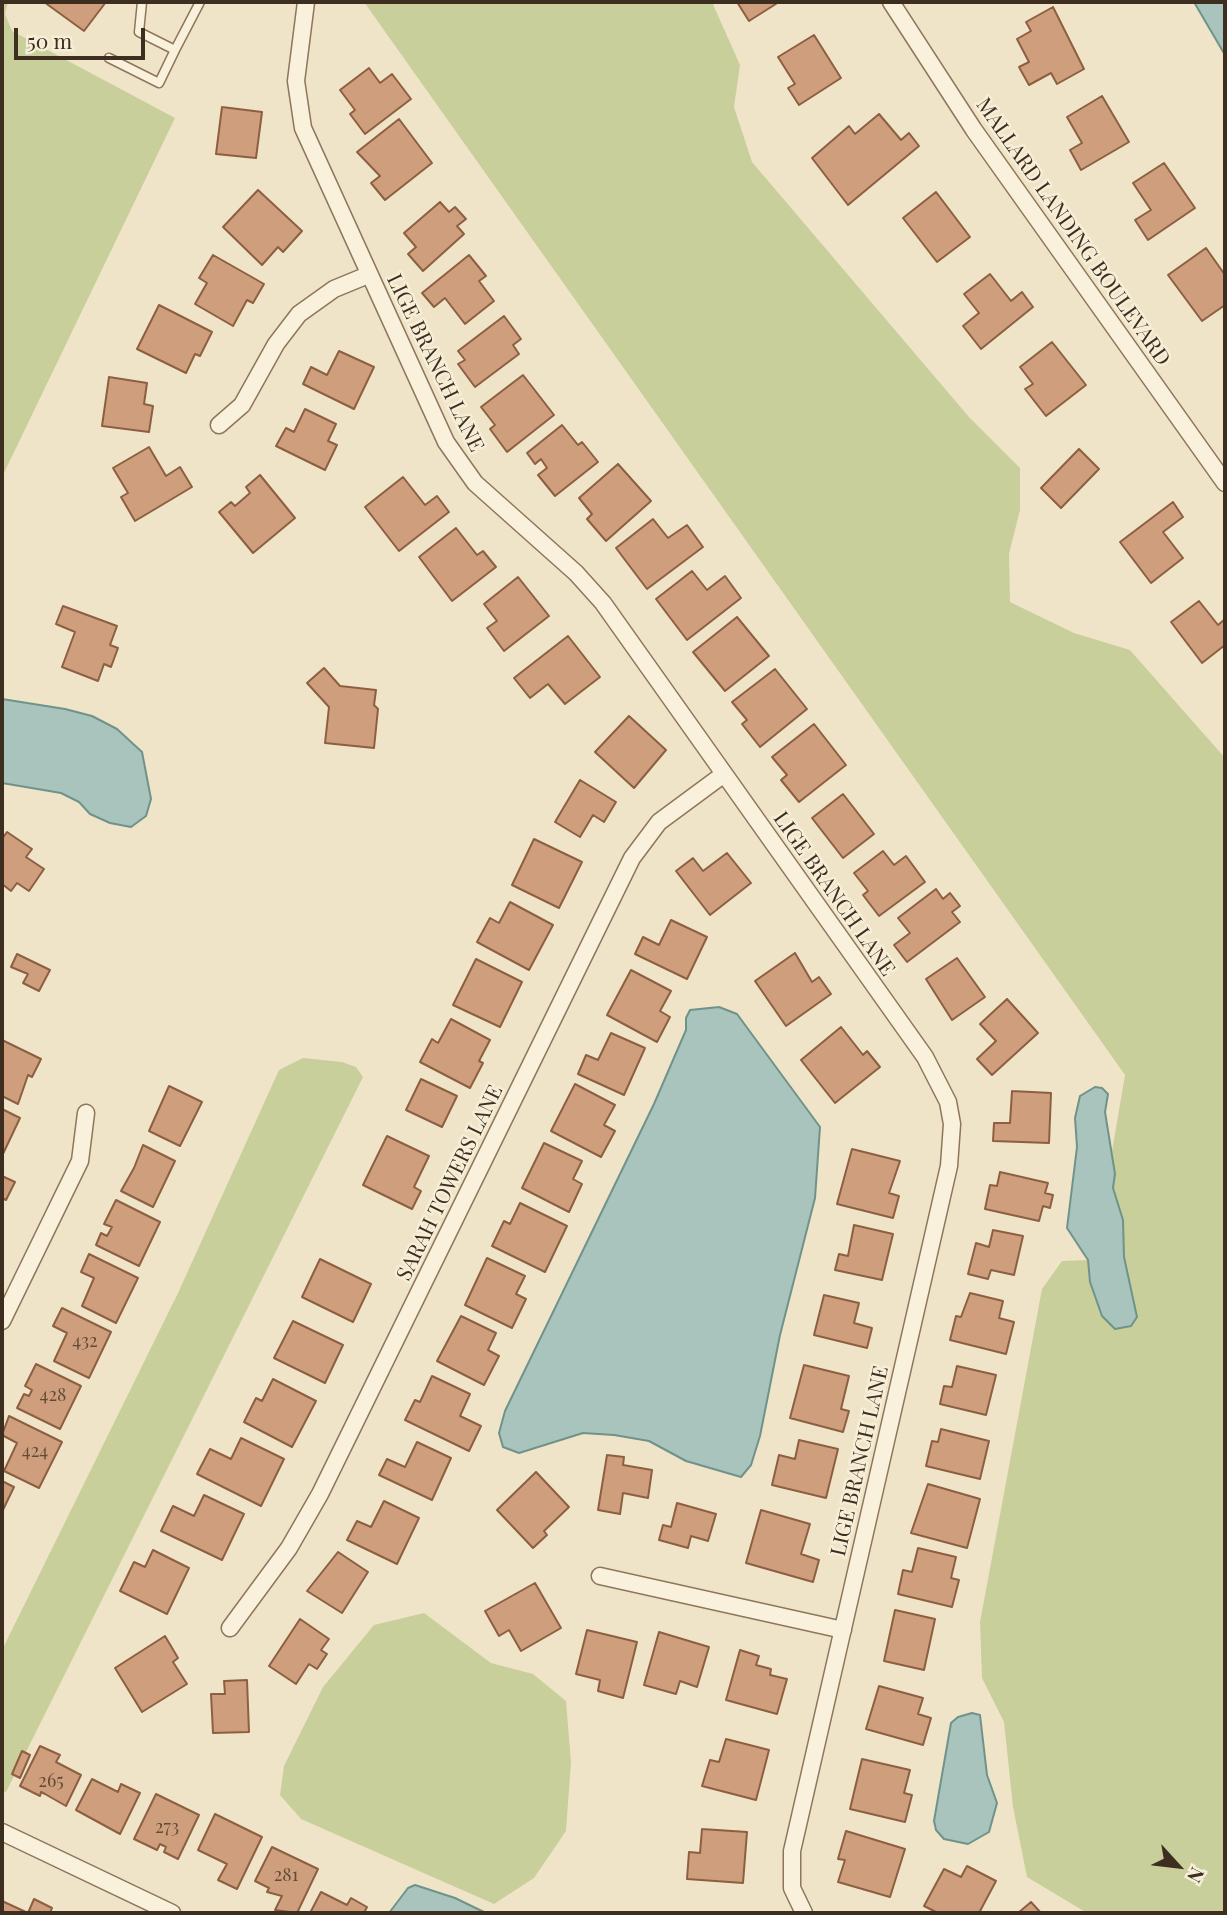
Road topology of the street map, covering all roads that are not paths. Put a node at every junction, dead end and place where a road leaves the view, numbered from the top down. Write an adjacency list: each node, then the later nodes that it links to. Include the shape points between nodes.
1 (142, 2): 5 (lane, via 139,32)
2 (200, 2): 5 (lane)
3 (306, 2): 7 (street, LIGE BRANCH LANE, via 297,57 298,107 312,150)
4 (891, 2): 9 (street, MALLARD LANDING BOULEVARD, via 974,130)
5 (175, 50): 6 (lane, via 159,83)
6 (109, 58)
7 (368, 275): 8 (street, via 334,289 299,314 276,344 242,405); 10 (street, LIGE BRANCH LANE, via 436,423 464,471 603,603)
8 (219, 425)
9 (1225, 483)
10 (724, 774): 14 (street, SARAH TOWERS LANE, via 659,822 632,858 320,1494 289,1548); 15 (street, LIGE BRANCH LANE, via 925,1057 948,1102 952,1124 949,1166)
11 (86, 1113): 12 (street, via 80,1161)
12 (2, 1321)
13 (600, 1576): 15 (street)
14 (230, 1628)
15 (843, 1630): 18 (street, LIGE BRANCH LANE, via 790,1862 792,1888)
16 (2, 1832): 17 (street)
17 (172, 1913)
18 (804, 1913)

